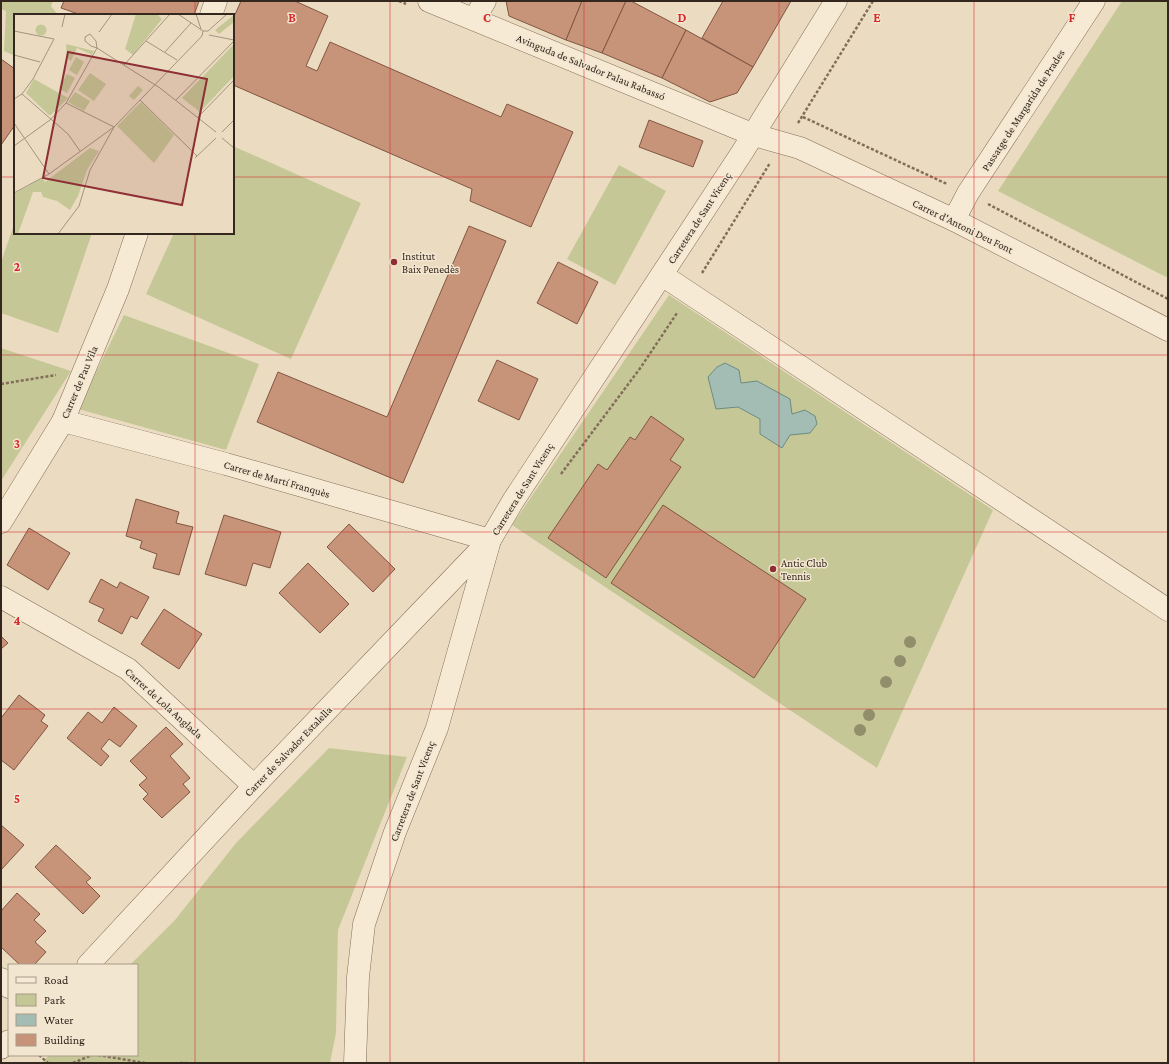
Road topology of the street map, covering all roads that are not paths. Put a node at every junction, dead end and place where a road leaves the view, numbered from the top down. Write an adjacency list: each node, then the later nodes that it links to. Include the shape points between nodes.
1 (216, 1): 6 (street)
2 (429, 1): 5 (street, Avinguda de Salvador Palau Rabassó)
3 (836, 1): 7 (street, Carretera de Sant Vicenç)
4 (1094, 1): 8 (street, Passatge de Margarida de Prades, via 968,193)
5 (480, 10): 7 (street, Avinguda de Salvador Palau Rabassó)
6 (211, 14)
7 (754, 135): 8 (street, Carrer d'Antoni Deu Font, via 784,142); 10 (street, Carretera de Sant Vicenç)
8 (954, 220): 11 (street, Carrer d'Antoni Deu Font)
9 (137, 234): 12 (street, Carrer de Pau Vila, via 118,289)
10 (662, 275): 14 (street, Carretera de Sant Vicenç); 16 (street)
11 (1164, 322)
12 (64, 421): 13 (street, Carrer de Pau Vila); 14 (street, Carrer de Martí Franquès, via 226,464)
13 (1, 522)
14 (490, 540): 17 (street, Carrer de Salvador Estalella); 19 (street, Carretera de Sant Vicenç, via 436,728 395,832 364,924 358,977)
15 (1, 597): 17 (street, Carrer de Lola Anglada, via 128,669)
16 (1168, 610)
17 (254, 786): 18 (street, Carrer de Salvador Estalella)
18 (89, 964)
19 (355, 1063)

